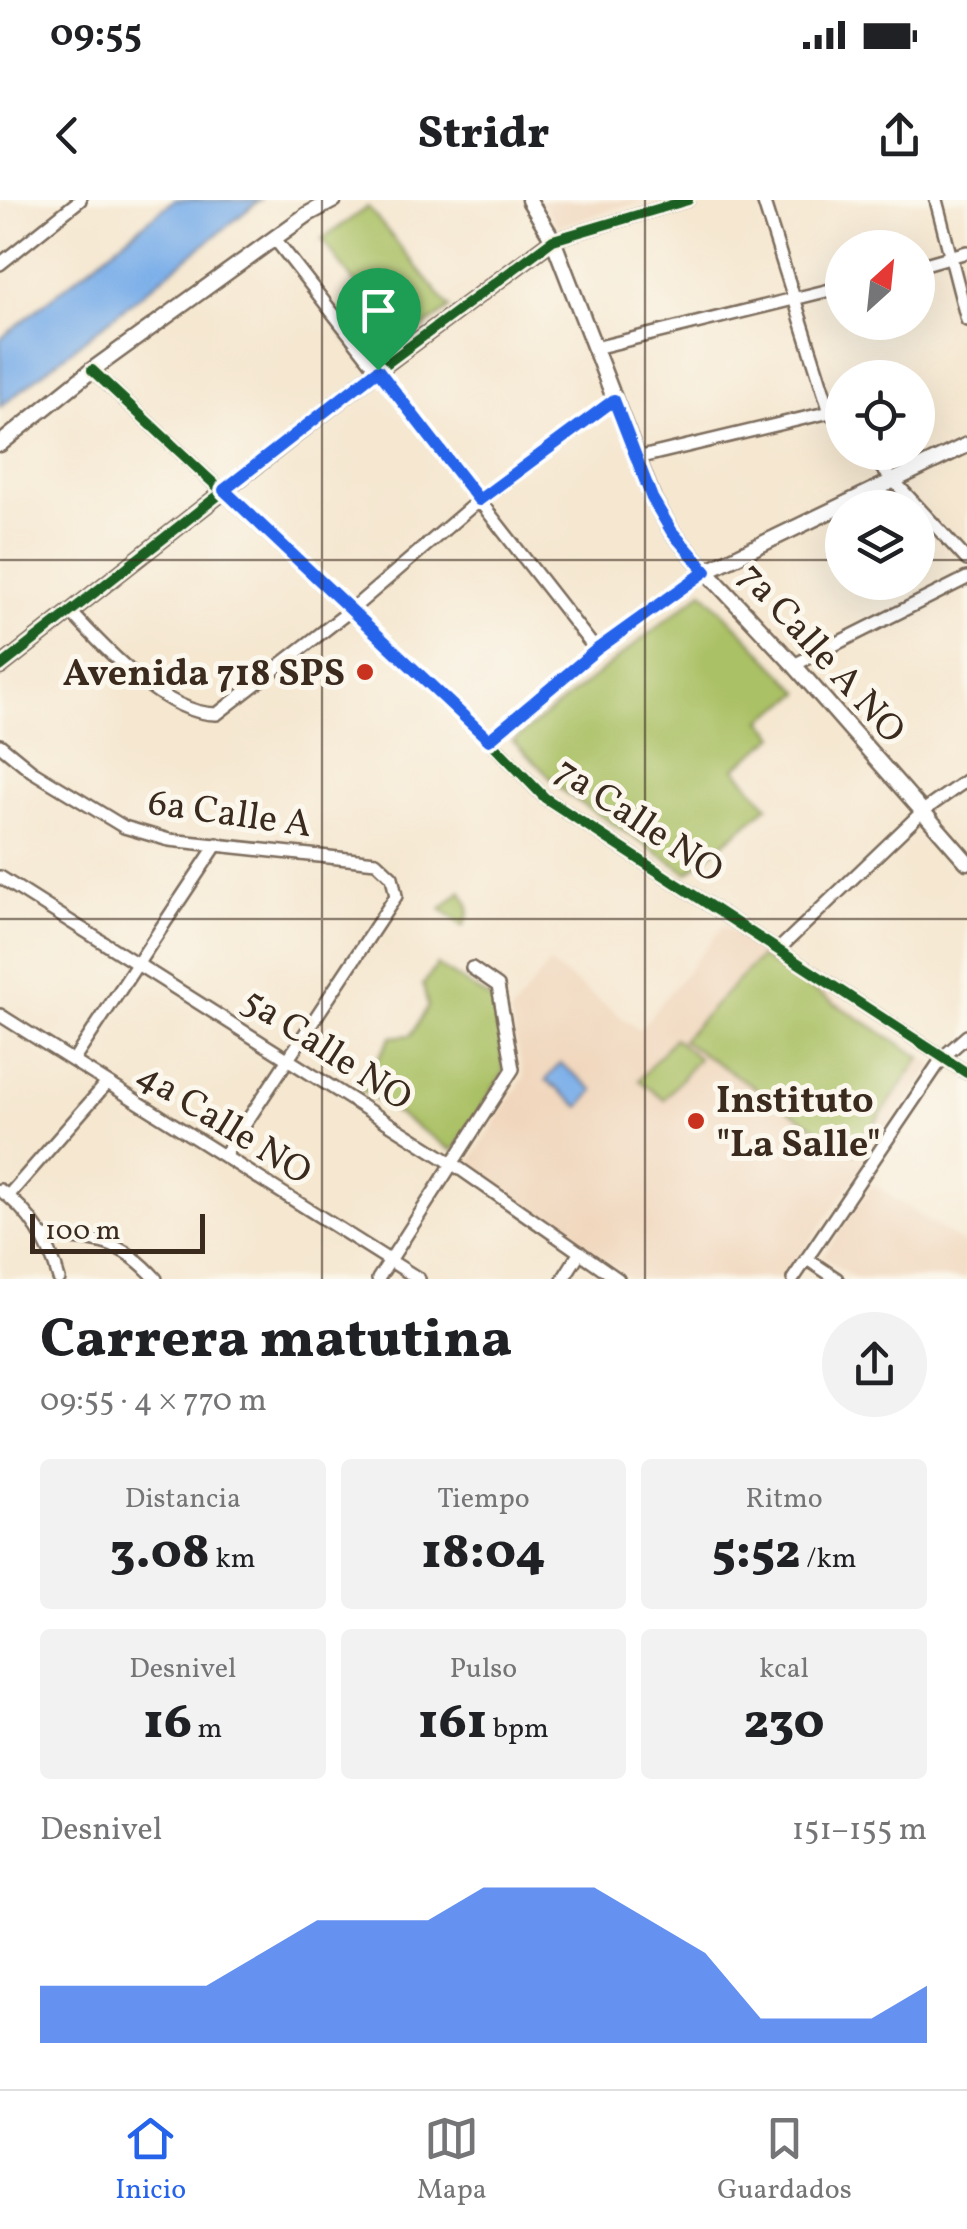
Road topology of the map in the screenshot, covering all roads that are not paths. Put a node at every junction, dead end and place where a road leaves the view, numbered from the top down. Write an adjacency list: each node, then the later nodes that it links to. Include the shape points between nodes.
1 (80, 200): 14 (street)
2 (319, 200): 8 (street)
3 (334, 200): 8 (street)
4 (529, 200): 10 (street, 7a Calle A NO)
5 (688, 200): 10 (street)
6 (763, 200): 16 (street)
7 (936, 200): 12 (street)
8 (308, 214): 9 (street)
9 (275, 239): 19 (street); 20 (street)
10 (553, 240): 18 (street, 7a Calle A NO); 20 (street)
11 (967, 252): 12 (street)
12 (951, 256): 13 (street); 17 (street)
13 (935, 261)
14 (0, 264)
15 (825, 293): 16 (street)
16 (794, 301): 18 (street); 21 (street)
17 (967, 320)
18 (594, 348): 22 (street, 7a Calle A NO)
19 (92, 370): 24 (street); 29 (street, 7a Calle NO)
20 (378, 370): 29 (street); 30 (street)
21 (825, 397)
22 (614, 400): 26 (street, 7a Calle A NO); 30 (street)
23 (825, 413): 26 (street)
24 (0, 444)
25 (967, 444): 28 (street)
26 (637, 458): 32 (street, 7a Calle A NO, via 672,532)
27 (883, 470): 28 (street)
28 (894, 482): 31 (street); 32 (street)
29 (224, 490): 34 (street, 7a Calle NO); 35 (street)
30 (479, 500): 34 (street); 36 (street)
31 (967, 560)
32 (706, 571): 36 (street); 37 (street, 7a Calle A NO)
33 (967, 578): 37 (street)
34 (351, 610): 35 (street, via 216,714 192,710 160,692); 39 (street, 7a Calle NO)
35 (70, 612): 38 (street)
36 (596, 650): 39 (street)
37 (794, 665): 42 (street, 7a Calle A NO)
38 (0, 667)
39 (489, 740): 46 (street, 7a Calle NO, via 546,798)
40 (0, 746): 43 (street, 6a Calle A, via 124,827)
41 (967, 780): 42 (street)
42 (923, 811): 44 (street, 7a Calle A NO); 46 (street)
43 (217, 844): 47 (street); 52 (street, 6a Calle A, via 376,862 392,877 396,896)
44 (967, 862)
45 (0, 877): 47 (street, 5a Calle NO)
46 (780, 948): 51 (street, 7a Calle NO)
47 (139, 963): 52 (street, 5a Calle NO); 53 (street)
48 (472, 968): 57 (street, via 498,986 513,1069)
49 (0, 1015): 53 (street, 4a Calle NO)
50 (967, 1036): 51 (street)
51 (942, 1057): 54 (street, 7a Calle NO); 61 (street)
52 (289, 1058): 56 (street); 57 (street, 5a Calle NO)
53 (74, 1060): 55 (street, 4a Calle NO)
54 (967, 1073)
55 (107, 1082): 56 (street, 4a Calle NO); 58 (street)
56 (224, 1156): 62 (street, 4a Calle NO)
57 (453, 1164): 60 (street, 5a Calle NO); 62 (street)
58 (4, 1193): 59 (street)
59 (43, 1237): 63 (street); 64 (street, via 107,1241)
60 (580, 1252): 67 (street); 68 (street, 5a Calle NO)
61 (807, 1259): 69 (street); 70 (street)
62 (390, 1262): 65 (street); 66 (street, 4a Calle NO)
63 (59, 1279)
64 (156, 1279)
65 (378, 1279)
66 (418, 1279)
67 (562, 1279)
68 (618, 1279)
69 (793, 1279)
70 (837, 1279)

